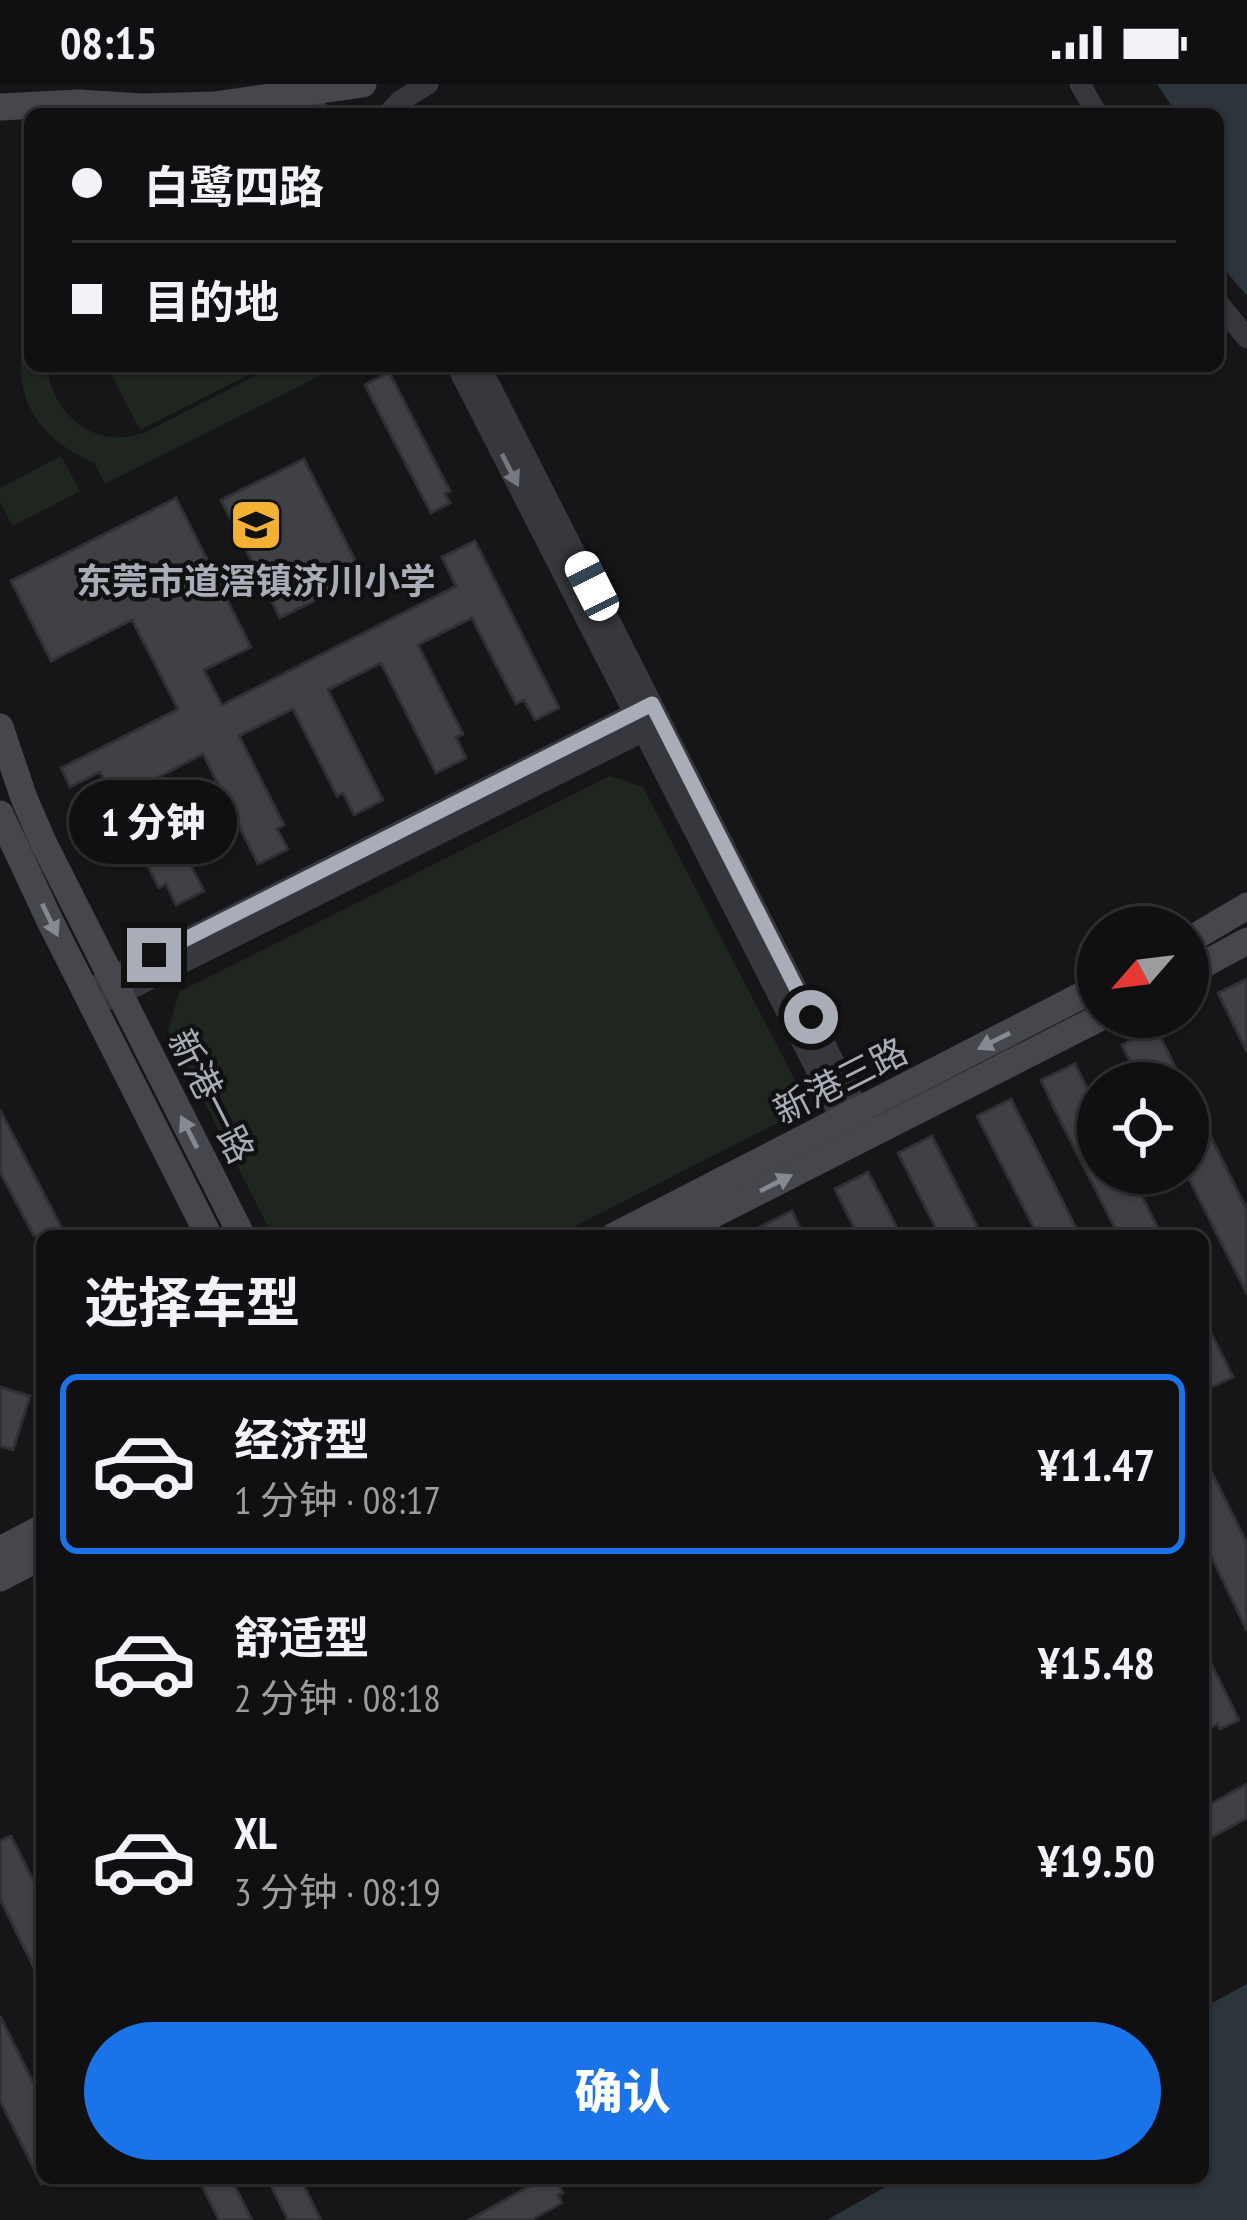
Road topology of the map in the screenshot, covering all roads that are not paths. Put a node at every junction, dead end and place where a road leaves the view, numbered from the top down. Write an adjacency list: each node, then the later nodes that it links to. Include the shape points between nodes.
1 (363, 84): 3 (street)
2 (428, 84): 5 (street)
3 (297, 93): 4 (street, via 214,105); 6 (street)
4 (0, 107)
5 (394, 107)
6 (315, 108)
7 (1224, 311): 8 (street)
8 (1247, 338)
9 (460, 372): 11 (street, one-way to 11)
10 (484, 372): 11 (street)
11 (648, 717): 18 (street); 22 (street)
12 (0, 727): 18 (street, 新港一路, via 43,842)
13 (0, 814): 19 (street, 新港一路, one-way to 19)
14 (1247, 906): 15 (street)
15 (1209, 929)
16 (1247, 941): 17 (street)
17 (1209, 962)
18 (115, 986): 19 (street); 24 (street, 新港一路, one-way to 18)
19 (89, 999): 23 (street, 新港一路)
20 (1077, 999): 22 (street, 新港三路, one-way to 22)
21 (1077, 1028): 22 (street, 新港三路)
22 (856, 1127): 25 (street, 新港三路); 26 (street, 新港三路, one-way to 22)
23 (206, 1230)
24 (239, 1230)
25 (627, 1230)
26 (681, 1230)
27 (36, 1531): 28 (street)
28 (0, 1550)
29 (36, 1559): 30 (street)
30 (0, 1578)

